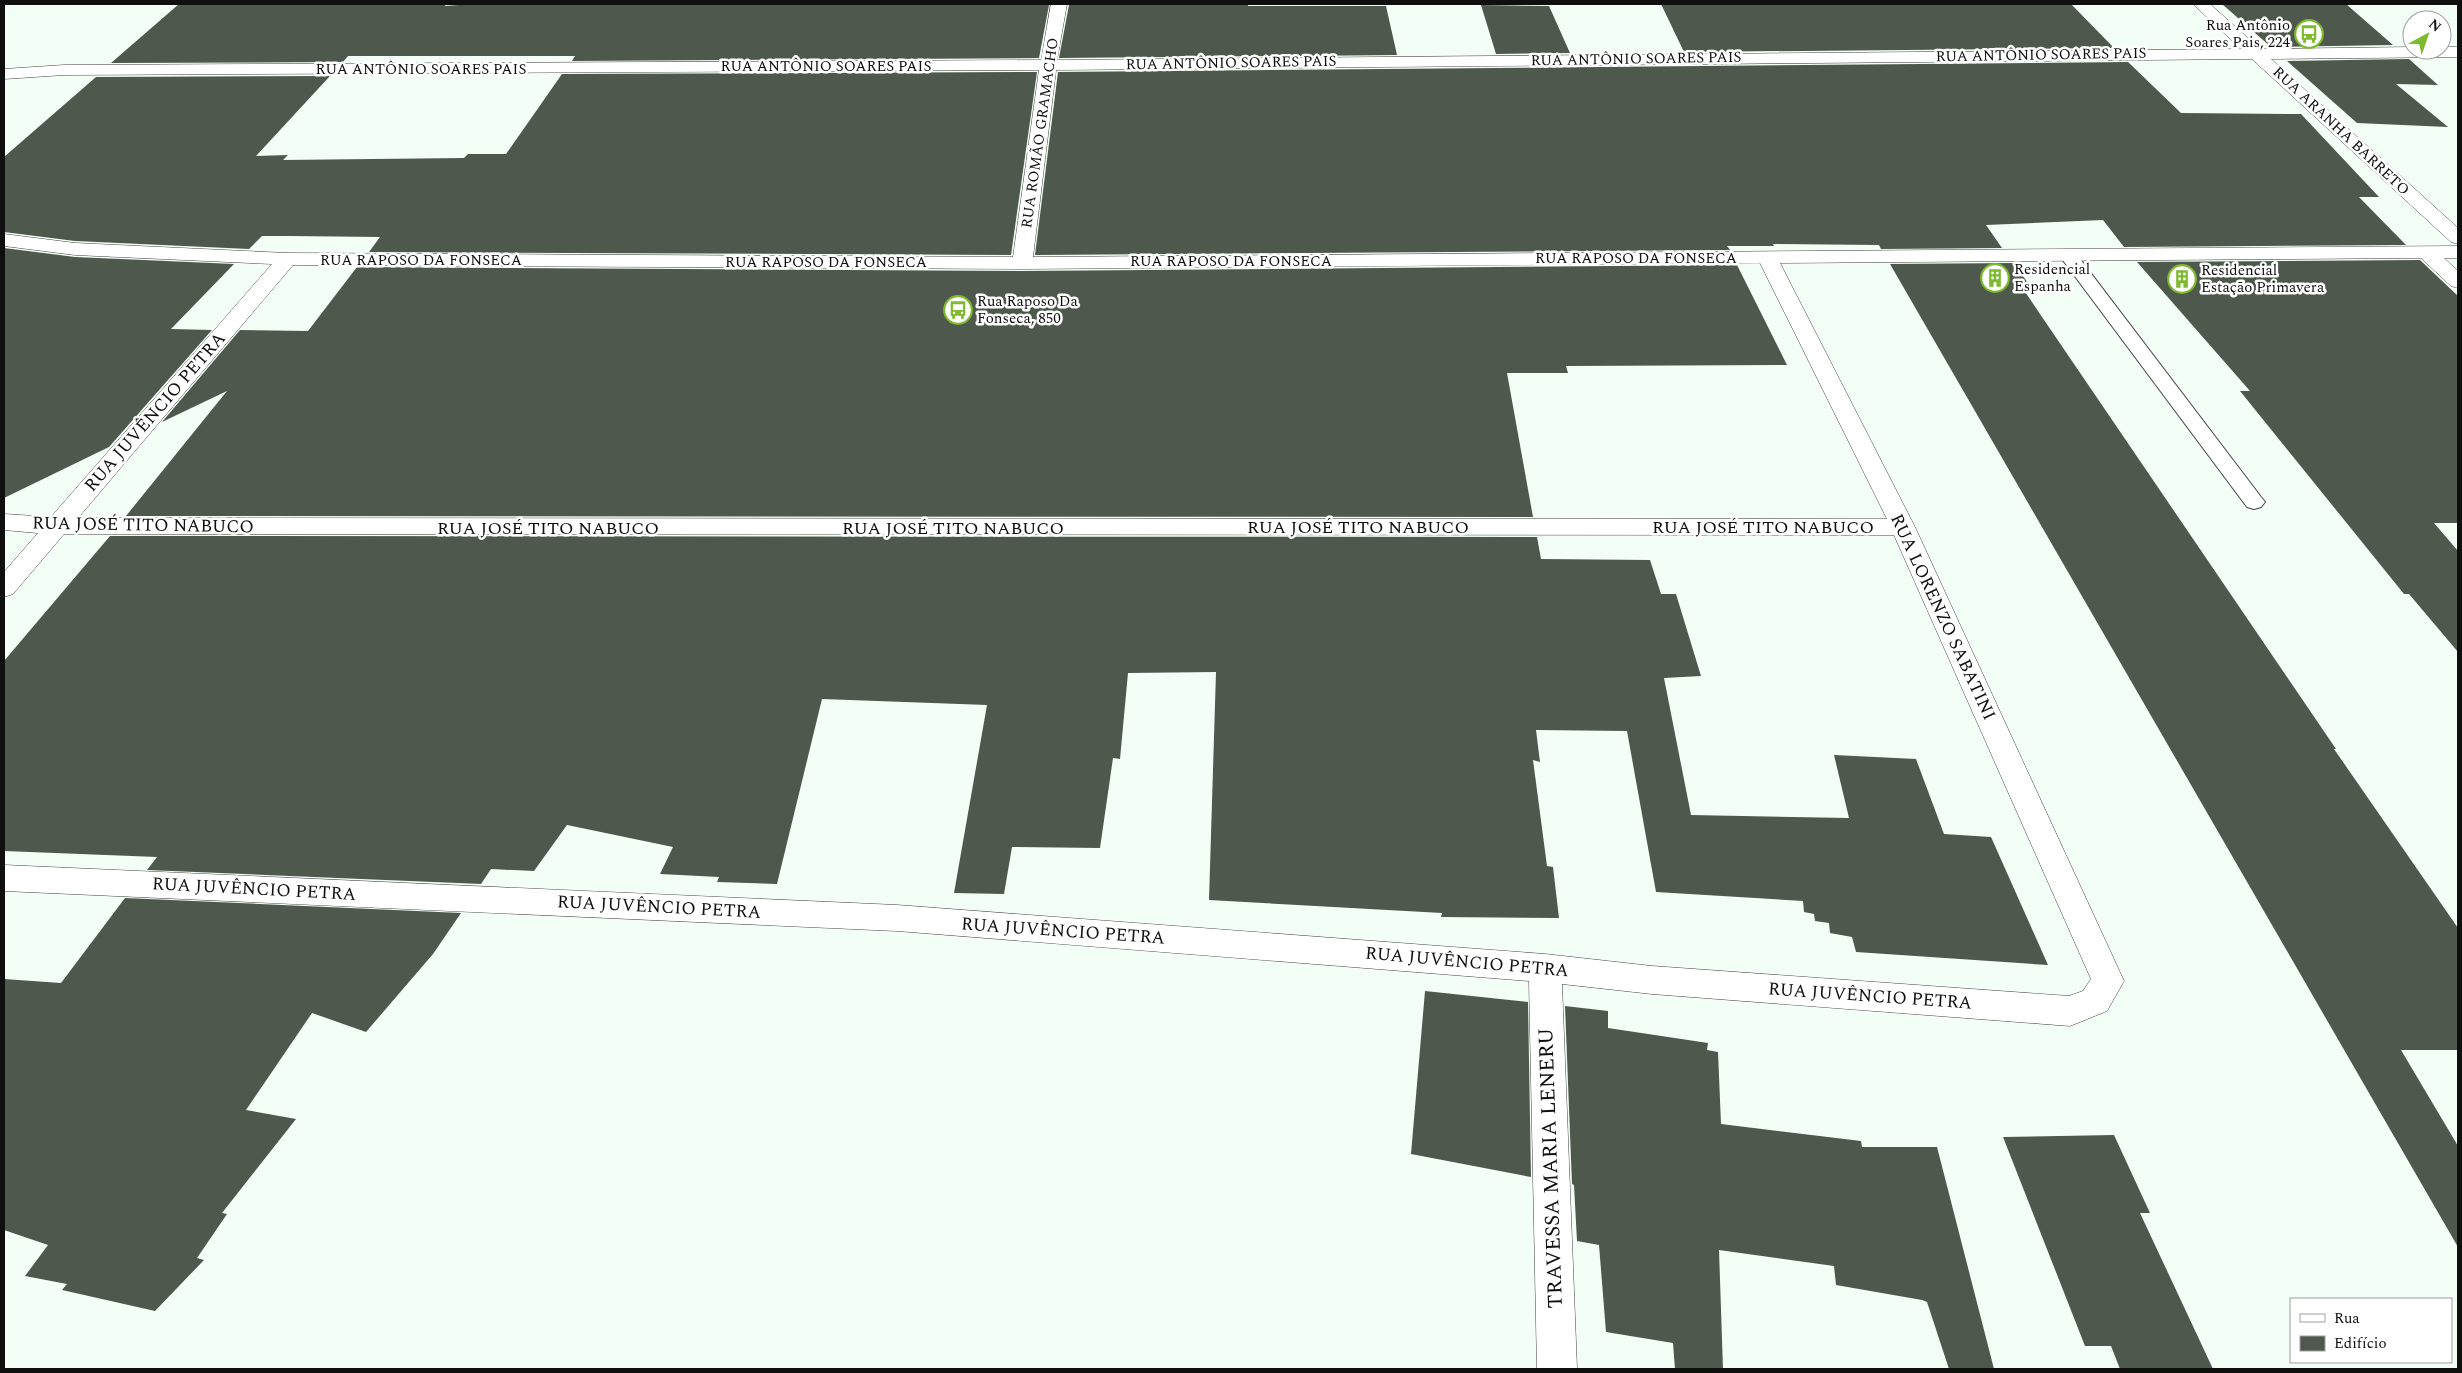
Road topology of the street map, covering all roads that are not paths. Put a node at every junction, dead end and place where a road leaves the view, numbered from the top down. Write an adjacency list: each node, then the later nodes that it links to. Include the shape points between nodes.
1 (1060, 4): 5 (street, RUA ROMÃO GRAMACHO)
2 (2201, 4): 4 (street, RUA ARANHA BARRETO)
3 (2458, 52): 4 (street, RUA ANTÔNIO SOARES PAIS)
4 (2256, 53): 5 (street, RUA ANTÔNIO SOARES PAIS); 7 (street, RUA ARANHA BARRETO)
5 (1048, 65): 6 (street, RUA ANTÔNIO SOARES PAIS, via 64,70); 14 (street, RUA ROMÃO GRAMACHO)
6 (4, 74)
7 (2458, 238)
8 (4, 240): 13 (street, RUA RAPOSO DA FONSECA, via 75,249)
9 (2426, 252): 10 (street, RUA RAPOSO DA FONSECA); 11 (street, RUA RAPOSO DA FONSECA); 15 (street)
10 (2458, 252)
11 (2068, 255): 12 (street, RUA RAPOSO DA FONSECA); 16 (lane)
12 (1767, 258): 14 (street, RUA RAPOSO DA FONSECA); 19 (street, RUA LORENZO SABATINI)
13 (287, 260): 14 (street, RUA RAPOSO DA FONSECA); 18 (street, RUA JUVÊNCIO PETRA)
14 (1022, 263)
15 (2458, 282)
16 (2254, 502)
17 (4, 522): 18 (street, RUA JOSÉ TITO NABUCO)
18 (57, 526): 19 (street, RUA JOSÉ TITO NABUCO); 20 (street, RUA JUVÊNCIO PETRA)
19 (1903, 527): 23 (street, RUA LORENZO SABATINI)
20 (4, 588)
21 (4, 878): 22 (street, RUA JUVÊNCIO PETRA, via 897,918)
22 (1545, 968): 23 (street, RUA JUVÊNCIO PETRA, via 1652,980 2070,1011 2094,1001); 24 (street, TRAVESSA MARIA LENERU)
23 (2108, 981)
24 (1557, 1369)

